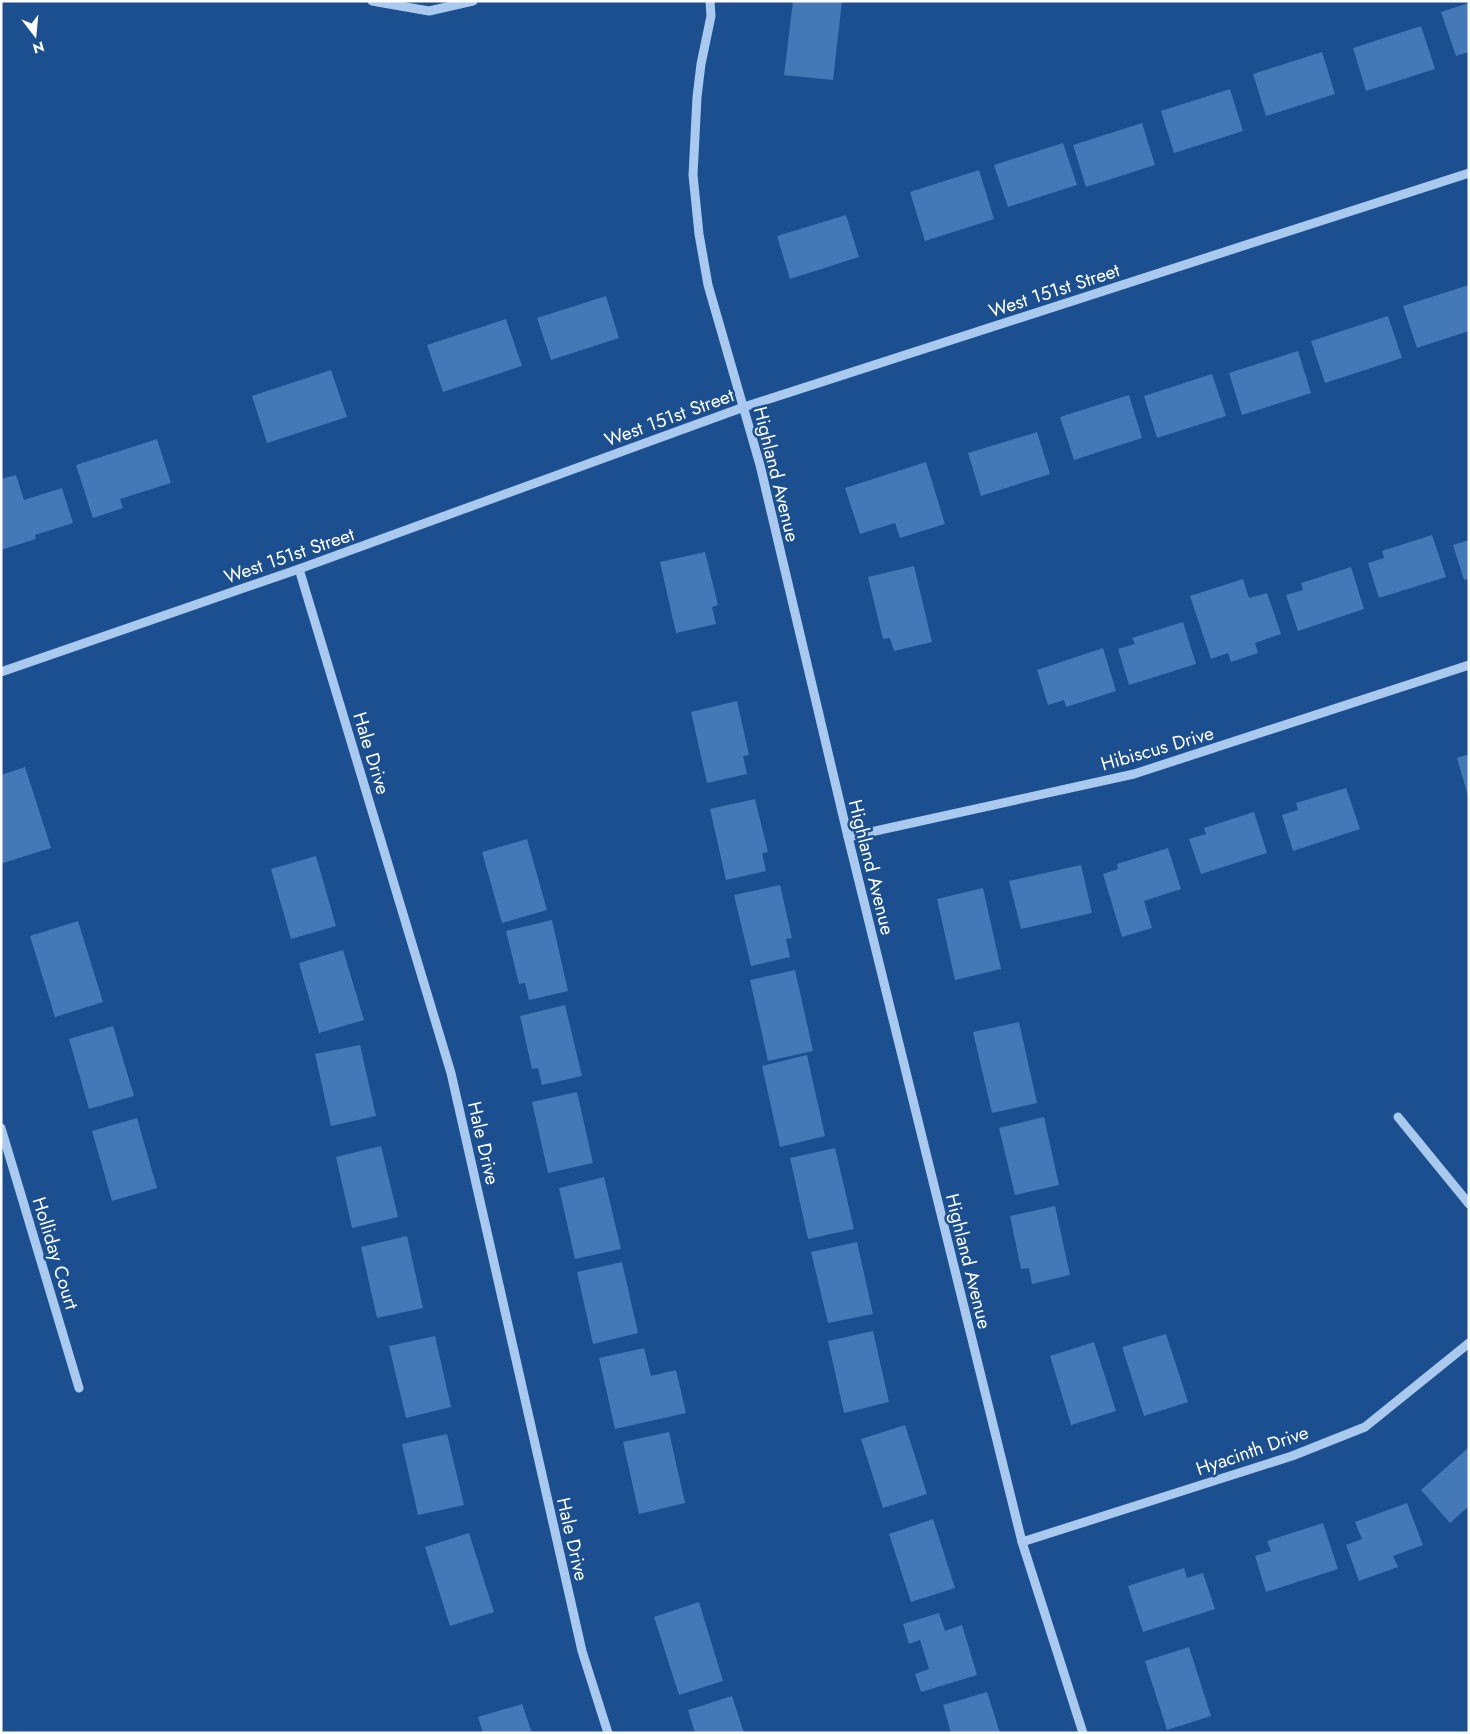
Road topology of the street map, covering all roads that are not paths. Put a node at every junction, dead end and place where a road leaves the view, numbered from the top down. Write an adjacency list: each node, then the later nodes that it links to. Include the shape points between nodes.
1 (372, 1): 2 (street, via 429,11)
2 (473, 1)
3 (710, 1): 5 (street, Highland Avenue, via 711,16 697,97 693,175 708,285)
4 (1469, 173): 5 (street, West 151st Street)
5 (744, 407): 6 (street, West 151st Street); 9 (street, Highland Avenue)
6 (299, 569): 8 (street, West 151st Street); 16 (street, Hale Drive, via 451,1073 582,1651)
7 (1469, 665): 9 (street, Hibiscus Drive, via 1134,774)
8 (1, 672)
9 (848, 837): 15 (street, Highland Avenue)
10 (1398, 1117): 12 (street)
11 (1, 1128): 14 (street, Holliday Court)
12 (1469, 1204)
13 (1469, 1343): 15 (street, Hyacinth Drive, via 1365,1427 1292,1456)
14 (79, 1388)
15 (1022, 1542): 17 (street, Highland Avenue)
16 (608, 1733)
17 (1083, 1733)

